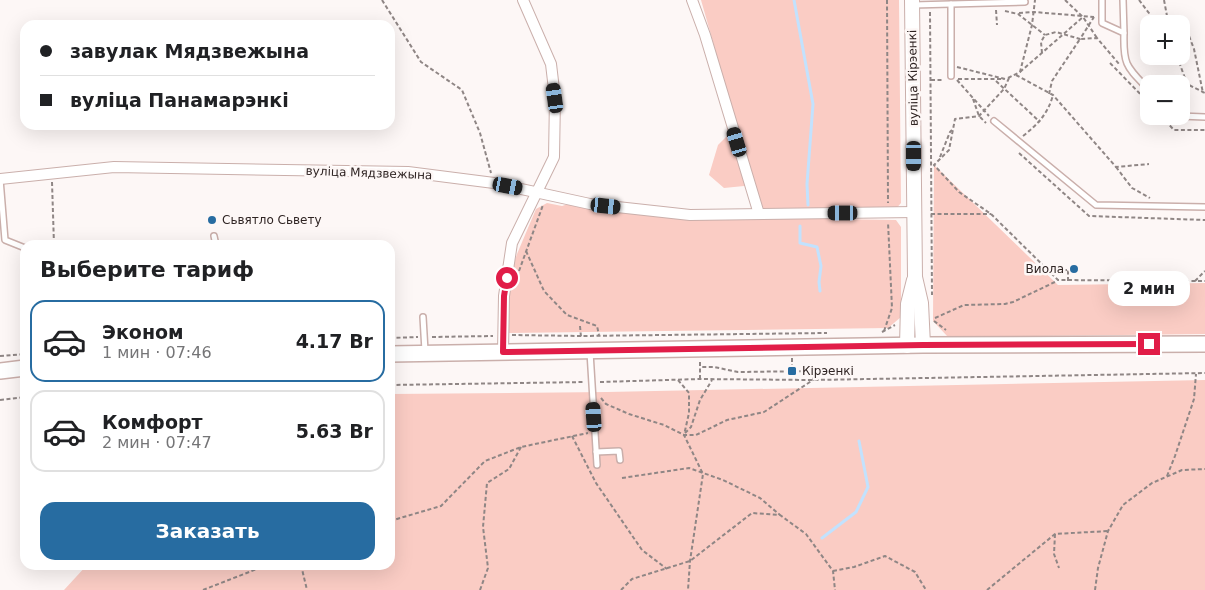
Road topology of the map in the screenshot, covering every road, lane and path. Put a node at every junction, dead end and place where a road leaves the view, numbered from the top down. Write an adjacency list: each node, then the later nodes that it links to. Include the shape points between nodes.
1 (382, 0): 24 (path)
2 (523, 0): 72 (street, via 551,64 555,98 554,157)
3 (692, 0): 77 (street)
4 (887, 0): 75 (path)
5 (1034, 0): 17 (path)
6 (1065, 0): 21 (path)
7 (1102, 0): 30 (lane, via 1102,22)
8 (1123, 0): 30 (lane)
9 (1139, 0): 19 (path)
10 (1164, 0): 20 (path)
11 (1025, 2): 13 (lane)
12 (912, 3): 14 (lane); 76 (street, вуліца Кірэенкі)
13 (952, 4): 14 (lane); 44 (lane)
14 (930, 5): 46 (path)
15 (989, 10): 16 (path)
16 (996, 10): 18 (path); 26 (path)
17 (1034, 12): 18 (path); 21 (path); 27 (path)
18 (1018, 14): 27 (path)
19 (1150, 15)
20 (1167, 15)
21 (1082, 17): 22 (path); 28 (path); 29 (path)
22 (1094, 17): 25 (path); 28 (path)
23 (395, 20): 71 (path, via 422,62 462,90 480,132)
24 (395, 20)
25 (1097, 22)
26 (997, 25)
27 (1032, 25): 31 (path); 41 (path)
28 (1088, 25): 32 (path); 33 (path)
29 (1062, 34): 31 (path, via 1052,32); 33 (path); 35 (path)
30 (1124, 34): 48 (lane, via 1125,61)
31 (1045, 35): 35 (path, via 1041,42)
32 (1097, 38): 33 (path); 38 (path)
33 (1080, 39): 52 (path, via 1052,81)
34 (1190, 39): 51 (path)
35 (1042, 53): 41 (path)
36 (1120, 57): 38 (path)
37 (1110, 63): 42 (path)
38 (1120, 65): 42 (path)
39 (1180, 65): 51 (path, via 1187,84)
40 (957, 67): 45 (path)
41 (1020, 72): 43 (path)
42 (1120, 72): 50 (path)
43 (1016, 75): 45 (path); 52 (path)
44 (949, 78): 46 (path)
45 (1007, 79): 47 (path); 49 (path)
46 (931, 80): 67 (path)
47 (995, 81): 49 (path); 54 (path, via 956,79)
48 (1140, 81)
49 (1004, 89): 55 (path); 60 (path)
50 (1140, 93)
51 (1204, 93)
52 (1050, 94): 53 (path)
53 (1053, 95): 60 (path); 68 (path)
54 (973, 99): 55 (path); 56 (path)
55 (984, 111): 56 (path); 59 (path)
56 (979, 116): 62 (path, via 955,118)
57 (1190, 116): 58 (lane)
58 (1205, 117)
59 (994, 121): 64 (lane)
60 (1040, 122): 64 (path)
61 (1169, 125): 63 (path, via 1174,130)
62 (952, 130): 65 (path); 65 (path, via 949,150)
63 (1205, 130)
64 (1017, 141): 73 (lane, via 1096,204)
65 (940, 159): 67 (path)
66 (1149, 164): 68 (path)
67 (933, 165): 78 (path); 79 (path, via 959,192)
68 (1116, 167): 73 (path, via 1132,188)
69 (52, 175): 70 (street, вуліца Мядзвежына); 71 (street, вуліца Мядзвежына, via 114,167 398,172); 81 (path)
70 (0, 179): 83 (lane, via 5,240)
71 (494, 183): 72 (street, вуліца Мядзвежына)
72 (542, 193): 77 (street, вуліца Мядзвежына, via 590,204 690,215); 84 (path); 102 (street, via 512,243 504,296)
73 (1165, 206): 74 (lane)
74 (1205, 207)
75 (888, 212): 76 (street, вуліца Мядзвежына); 77 (street, вуліца Мядзвежына); 100 (path, via 892,308)
76 (915, 212): 90 (street, вуліца Кірэенкі)
77 (759, 214)
78 (931, 214): 79 (path); 95 (path)
79 (991, 214): 87 (path)
80 (214, 236): 82 (lane)
81 (54, 240)
82 (215, 240)
83 (20, 246)
84 (526, 251): 89 (path); 103 (path, via 544,290 566,315 597,326)
85 (1068, 270): 86 (path); 87 (path); 92 (path)
86 (1074, 270)
87 (1049, 271): 91 (path)
88 (1205, 271): 93 (path)
89 (517, 276)
90 (915, 277): 107 (street, вуліца Кірэенкі, via 921,303); 108 (street, вуліца Кірэенкі, via 908,304)
91 (1058, 280): 92 (path); 98 (path, via 1013,302 964,305 932,319)
92 (1068, 281): 93 (path)
93 (1195, 281): 94 (path)
94 (1205, 281)
95 (932, 300)
96 (423, 317): 104 (lane)
97 (900, 321): 100 (path)
98 (946, 330)
99 (873, 332): 100 (path)
100 (883, 332)
101 (835, 333): 103 (path)
102 (503, 336): 103 (path); 104 (path); 109 (street)
103 (600, 336)
104 (424, 337): 105 (path); 113 (lane)
105 (395, 338)
106 (1205, 344): 107 (main road)
107 (923, 345): 108 (main road)
108 (907, 346): 110 (main road)
109 (503, 352): 110 (main road); 113 (main road)
110 (590, 352): 123 (lane)
111 (20, 354): 114 (path)
112 (395, 354): 113 (main road)
113 (425, 354)
114 (0, 356)
115 (700, 367): 122 (path, via 738,372 813,371)
116 (20, 369): 117 (main road)
117 (0, 371)
118 (1205, 373): 119 (path)
119 (1196, 374): 122 (path); 137 (path, via 1194,400)
120 (677, 379): 121 (path); 123 (path); 129 (path, via 689,393)
121 (713, 379): 122 (path); 129 (path)
122 (813, 380): 129 (path, via 764,412 727,420 696,435)
123 (592, 382): 124 (path); 125 (lane)
124 (395, 385)
125 (592, 390): 128 (lane); 129 (path, via 606,404)
126 (20, 398): 127 (path)
127 (0, 400)
128 (595, 431): 130 (path); 132 (lane)
129 (684, 435): 136 (path)
130 (572, 436): 131 (path); 145 (path, via 596,483 642,550)
131 (521, 447): 140 (path, via 485,461 441,506); 151 (path, via 510,469 487,483 483,528 488,568)
132 (596, 452): 133 (lane, via 619,451); 134 (lane)
133 (620, 460)
134 (597, 465)
135 (1205, 469): 137 (path, via 1182,470)
136 (703, 474): 138 (path, via 689,468); 139 (path, via 760,498); 143 (path)
137 (1166, 477): 141 (path, via 1123,505)
138 (622, 478)
139 (780, 515): 143 (path, via 752,513); 148 (path, via 806,534)
140 (395, 519)
141 (1108, 531): 142 (path); 157 (path)
142 (1054, 534): 144 (path, via 1054,554); 156 (path)
143 (690, 562): 145 (path); 153 (path)
144 (1059, 568)
145 (667, 569): 152 (path, via 632,579)
146 (254, 570): 149 (path)
147 (302, 570): 150 (path)
148 (833, 571): 154 (path); 155 (path, via 884,556 915,572)
149 (203, 590)
150 (307, 590)
151 (480, 590)
152 (621, 590)
153 (688, 590)
154 (835, 590)
155 (926, 590)
156 (987, 590)
157 (1094, 590)

